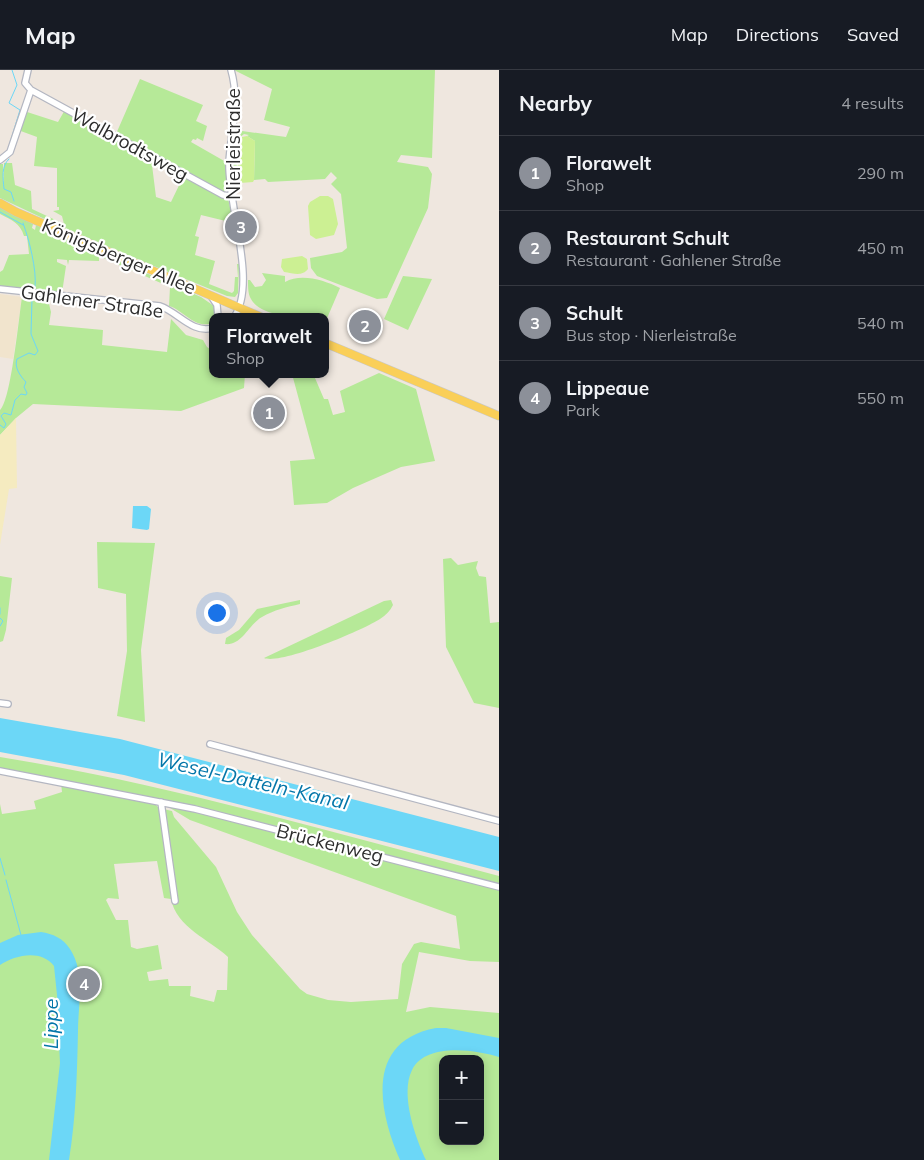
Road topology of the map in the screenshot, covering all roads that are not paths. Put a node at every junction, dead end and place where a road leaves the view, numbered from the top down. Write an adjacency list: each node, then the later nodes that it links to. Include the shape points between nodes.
1 (28, 70): 3 (street, via 25,83)
2 (231, 70): 5 (street, Nierleistraße, via 236,98 229,162)
3 (31, 90): 4 (street, via 10,152); 5 (street, Walbrodtsweg, via 223,196)
4 (0, 160)
5 (230, 196): 9 (street, Nierleistraße, via 241,251)
6 (0, 203): 8 (main road, Königsberger Allee)
7 (0, 289): 13 (street, Gahlener Straße, via 160,306 190,325)
8 (211, 296): 9 (main road, Königsberger Allee); 10 (street)
9 (239, 308): 11 (street); 12 (main road)
10 (218, 313)
11 (236, 313)
12 (251, 313)
13 (209, 328)
14 (329, 345): 15 (main road)
15 (499, 416)
16 (0, 703): 17 (street)
17 (8, 704)
18 (210, 744): 21 (street)
19 (0, 771): 20 (street, Brückenweg)
20 (161, 802): 22 (street, Brückenweg); 23 (street)
21 (499, 821)
22 (499, 887)
23 (175, 901)

